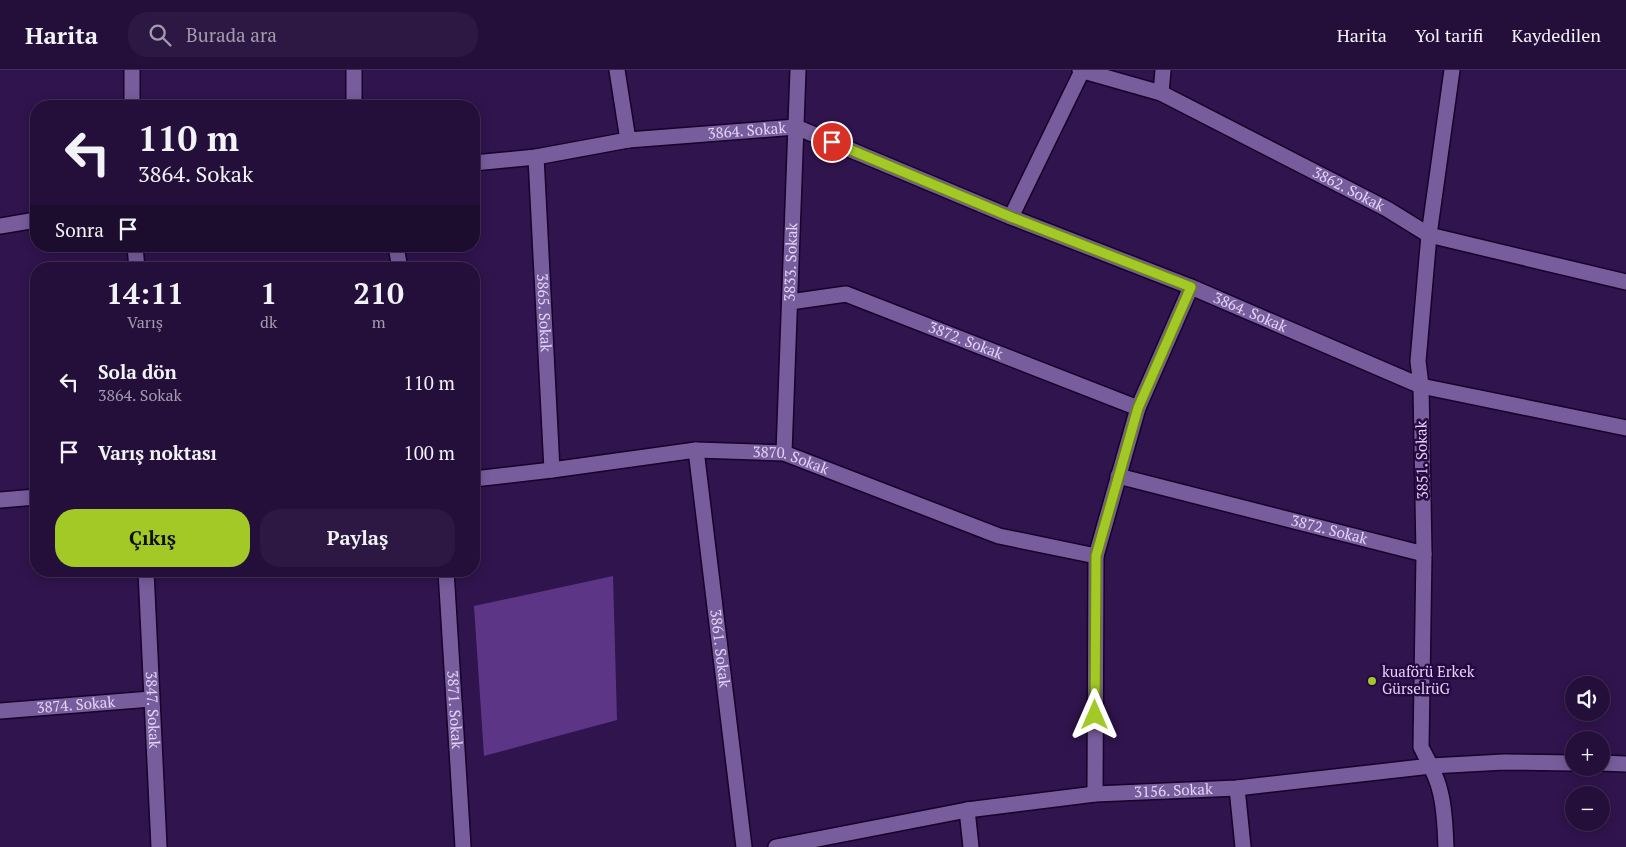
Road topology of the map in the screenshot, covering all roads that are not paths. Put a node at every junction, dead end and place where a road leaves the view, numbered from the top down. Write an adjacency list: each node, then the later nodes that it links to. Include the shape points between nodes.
1 (132, 70): 9 (street)
2 (354, 70): 10 (street)
3 (617, 70): 12 (street)
4 (798, 70): 11 (street, 3833. Sokak)
5 (1081, 70): 8 (street, 3862. Sokak); 15 (street)
6 (1163, 70): 8 (street)
7 (1452, 70): 18 (street, 3851. Sokak)
8 (1161, 93): 18 (street, 3862. Sokak, via 1387,209)
9 (132, 100)
10 (354, 100)
11 (796, 127): 12 (street, 3864. Sokak); 15 (street, 3864. Sokak); 21 (street, 3833. Sokak)
12 (628, 140): 13 (street, 3864. Sokak)
13 (536, 157): 14 (street, 3864. Sokak); 27 (street, 3865. Sokak)
14 (480, 162)
15 (1011, 217): 20 (street, 3864. Sokak)
16 (30, 221): 17 (street)
17 (0, 226)
18 (1429, 235): 19 (street, 3862. Sokak); 22 (street, 3851. Sokak, via 1418,361)
19 (1626, 282)
20 (1191, 287): 22 (street, 3864. Sokak); 23 (street)
21 (790, 302): 23 (street, 3872. Sokak, via 846,294); 26 (street, 3833. Sokak)
22 (1421, 386): 24 (street, 3864. Sokak); 32 (street, 3851. Sokak)
23 (1138, 408): 28 (street)
24 (1626, 428)
25 (696, 450): 26 (street, 3870. Sokak); 27 (street, 3870. Sokak); 47 (street, 3861. Sokak)
26 (784, 452): 33 (street, 3870. Sokak, via 999,536)
27 (552, 470): 29 (street, 3870. Sokak)
28 (1118, 476): 32 (street, 3872. Sokak); 33 (street)
29 (480, 478)
30 (30, 498): 31 (street)
31 (0, 500)
32 (1424, 554): 41 (street, 3851. Sokak, via 1421,747)
33 (1096, 556): 43 (street)
34 (146, 577): 36 (street, 3847. Sokak)
35 (446, 577): 46 (street, 3871. Sokak)
36 (151, 699): 37 (street, 3874. Sokak); 45 (street, 3847. Sokak)
37 (0, 711)
38 (1565, 763): 41 (street, 3156. Sokak)
39 (1610, 764): 40 (street)
40 (1626, 764)
41 (1431, 766): 42 (street, 3156. Sokak); 51 (street, 3851. Sokak, via 1440,790)
42 (1237, 788): 43 (street, 3156. Sokak); 50 (street)
43 (1095, 794): 44 (street, 3156. Sokak)
44 (967, 810): 48 (street, 3156. Sokak); 49 (street)
45 (159, 847)
46 (463, 847)
47 (744, 847)
48 (776, 847)
49 (971, 847)
50 (1243, 847)
51 (1446, 847)

